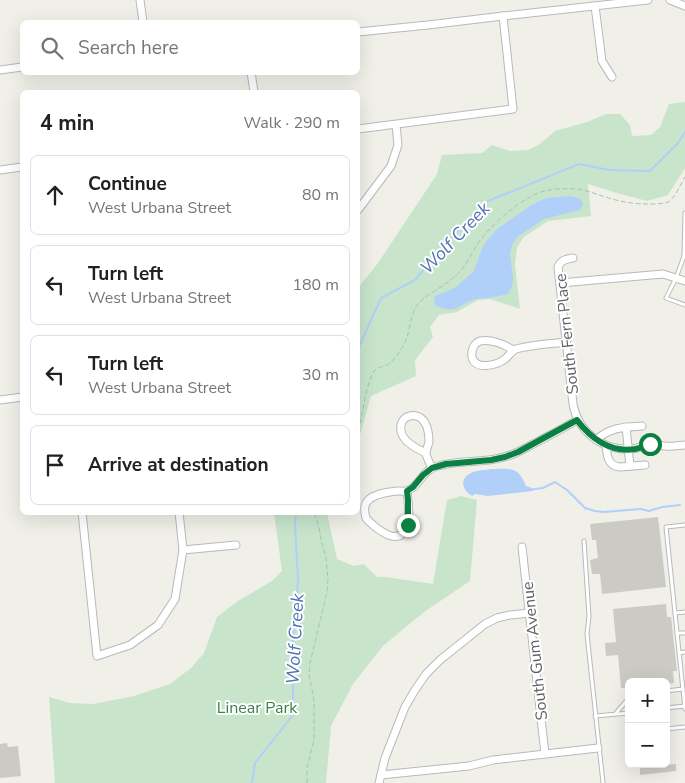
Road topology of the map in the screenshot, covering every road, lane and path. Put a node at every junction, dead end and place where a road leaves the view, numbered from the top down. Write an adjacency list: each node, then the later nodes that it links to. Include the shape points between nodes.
1 (140, 0): 7 (street)
2 (648, 0): 4 (street)
3 (670, 0): 5 (street)
4 (595, 6): 6 (street); 12 (street, via 602,61)
5 (685, 6)
6 (502, 16): 8 (street); 14 (street, via 513,109)
7 (143, 20)
8 (360, 32)
9 (20, 67): 10 (street)
10 (0, 70)
11 (251, 75): 13 (street)
12 (612, 77)
13 (254, 90)
14 (396, 125): 15 (street); 19 (street, via 398,145 391,166)
15 (360, 130)
16 (20, 166): 17 (street)
17 (0, 170)
18 (685, 177): 32 (path, via 666,203 634,204 576,189 539,193 528,198 486,232 464,268 414,308 403,347 392,362 373,372)
19 (360, 207)
20 (685, 213): 21 (lane)
21 (684, 257): 23 (lane)
22 (573, 258): 25 (street, South Fern Place, via 560,263)
23 (676, 278): 24 (street); 25 (street, via 663,274); 26 (lane, via 666,298)
24 (685, 280)
25 (560, 283): 27 (street, South Fern Place)
26 (685, 305)
27 (566, 342): 28 (street); 31 (street, South Fern Place)
28 (513, 350): 28 (street, via 505,345 480,342 472,348 472,357 475,363 484,366 506,359)
29 (20, 398): 30 (street)
30 (0, 400)
31 (577, 420): 35 (street); 42 (street, via 505,457)
32 (360, 422)
33 (642, 426): 34 (street)
34 (626, 427): 35 (street, via 609,430); 38 (street)
35 (596, 440): 37 (street)
36 (685, 445): 38 (street, via 650,444)
37 (606, 446): 38 (street); 41 (street, via 607,457 613,465 620,468)
38 (627, 449): 41 (street)
39 (426, 453): 39 (street, via 413,448 401,433 400,426 408,416 417,416 425,423 429,441); 42 (street)
40 (645, 465): 41 (street)
41 (630, 466)
42 (432, 468): 43 (street)
43 (407, 491): 43 (street, via 371,498 365,505 367,520 388,536 404,533 408,521)
44 (82, 515): 51 (street, via 97,656 130,645 158,625 175,599)
45 (179, 515): 51 (street)
46 (315, 515): 73 (path, via 328,580 310,663 314,740 306,768)
47 (685, 525): 53 (lane, via 666,527)
48 (584, 541): 67 (lane, via 589,616 586,634)
49 (236, 545): 51 (street)
50 (522, 548): 54 (street, South Gum Avenue)
51 (183, 550)
52 (685, 612): 53 (lane)
53 (675, 613): 56 (lane)
54 (530, 614): 71 (street, South Gum Avenue); 72 (street, via 497,618 484,624 426,674 405,707)
55 (685, 632): 56 (lane)
56 (677, 633): 58 (lane)
57 (685, 652): 58 (lane)
58 (679, 653): 59 (lane)
59 (684, 682): 60 (lane)
60 (683, 690): 61 (lane); 64 (lane)
61 (670, 691)
62 (625, 703): 66 (lane)
63 (670, 708): 64 (lane)
64 (685, 708)
65 (625, 713): 66 (lane)
66 (616, 714): 67 (lane)
67 (595, 716): 70 (lane)
68 (685, 727): 69 (lane)
69 (670, 729)
70 (598, 748): 71 (street); 76 (lane)
71 (546, 754): 72 (street)
72 (381, 775): 74 (street); 75 (street)
73 (307, 783)
74 (379, 783)
75 (386, 783)
76 (603, 783)

